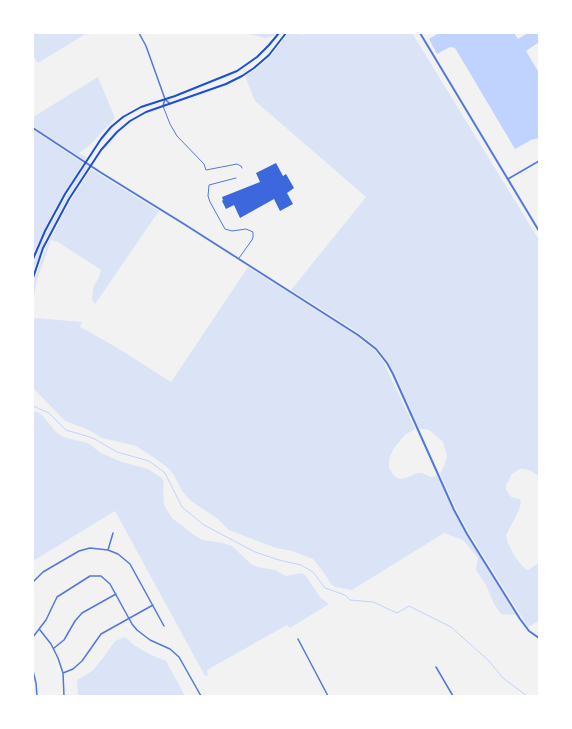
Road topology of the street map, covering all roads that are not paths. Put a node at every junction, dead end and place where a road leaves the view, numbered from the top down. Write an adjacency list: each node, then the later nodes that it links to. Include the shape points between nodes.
1 (139, 33): 7 (street)
2 (279, 33): 5 (main road)
3 (286, 33): 6 (main road)
4 (420, 33): 16 (street)
5 (273, 41): 6 (main road); 7 (main road, via 238,71)
6 (278, 45): 8 (main road, via 262,62 242,76)
7 (165, 99): 8 (street); 9 (street); 12 (main road, via 136,109 118,121 104,135)
8 (170, 104): 9 (main road)
9 (163, 106): 13 (main road, via 140,115 121,128 104,145); 14 (lane, via 173,130 204,164 206,170 237,164)
10 (33, 128): 12 (street)
11 (539, 161): 16 (street)
12 (85, 162): 13 (street); 18 (main road)
13 (90, 166): 19 (main road); 21 (street)
14 (242, 168)
15 (236, 178): 21 (lane, via 209,186 208,199 225,229 246,229 252,232 252,240)
16 (508, 179): 17 (street)
17 (539, 231)
18 (42, 238): 19 (main road); 20 (main road)
19 (47, 241): 22 (main road)
20 (33, 259)
21 (239, 259): 32 (street, via 376,349 394,374 464,528 520,619 529,631)
22 (33, 278)
23 (113, 533): 24 (street)
24 (108, 550): 25 (street, via 90,548 79,551 43,572); 27 (street, via 130,564)
25 (33, 582)
26 (116, 594): 28 (street); 30 (street, via 104,578 97,575 87,578 57,597); 34 (street, via 82,613 64,640)
27 (153, 605): 28 (street); 29 (street)
28 (129, 618): 37 (street, via 100,634 82,661 73,669); 40 (street, via 134,627 146,638 177,654)
29 (164, 626)
30 (40, 630): 31 (street); 34 (street)
31 (33, 637)
32 (539, 638)
33 (298, 639): 41 (street)
34 (54, 648): 37 (street)
35 (436, 666): 42 (street)
36 (33, 672): 38 (street)
37 (62, 673): 39 (street)
38 (37, 696)
39 (64, 696)
40 (201, 696)
41 (328, 696)
42 (453, 696)

